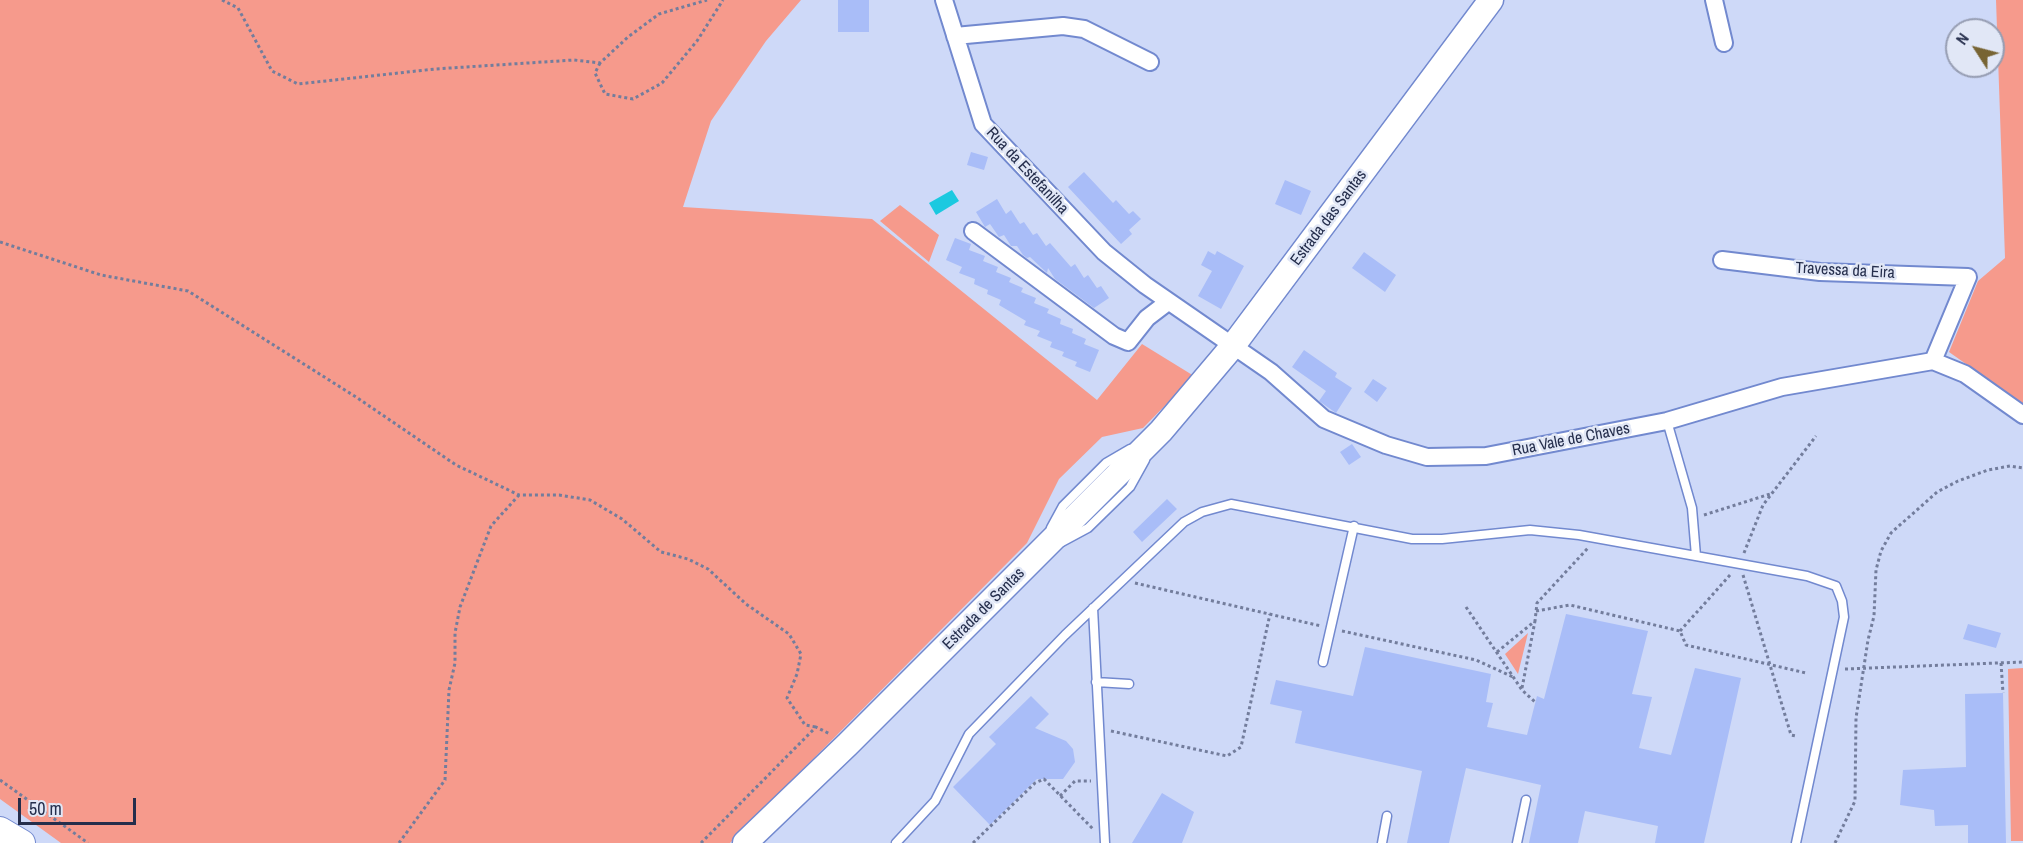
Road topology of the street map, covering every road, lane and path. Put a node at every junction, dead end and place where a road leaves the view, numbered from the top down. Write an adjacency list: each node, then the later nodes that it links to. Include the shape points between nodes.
1 (222, 0): 10 (path, via 238,8 272,71 298,84 435,69 574,60)
2 (707, 0): 10 (path, via 659,14)
3 (723, 0): 10 (path, via 698,41 662,83 633,99 605,94 595,73)
4 (944, 0): 7 (street, Rua da Estefanilha)
5 (1491, 0): 15 (main road, Estrada das Santas)
6 (1714, 0): 8 (street)
7 (955, 36): 9 (street, via 1063,26 1084,29); 14 (street, Rua da Estefanilha, via 983,124 1104,252)
8 (1724, 43)
9 (1149, 62)
10 (600, 63)
11 (973, 231): 14 (street, via 1114,336 1128,342 1147,318)
12 (0, 242): 23 (path, via 101,275 189,291 456,465)
13 (1722, 260): 16 (street, Travessa da Eira, via 1820,272 1968,277)
14 (1168, 302): 15 (street, Rua da Estefanilha)
15 (1232, 347): 18 (street, Rua Vale de Chaves, via 1271,372 1324,419 1427,457 1486,456); 19 (main road, Estrada das Santas)
16 (1933, 361): 17 (street, via 1965,374); 18 (street, Rua Vale de Chaves, via 1782,387)
17 (2023, 415)
18 (1667, 421): 24 (lane)
19 (1161, 431): 54 (main road, Estrada de Santas)
20 (1816, 436): 22 (path)
21 (2023, 468): 42 (path, via 1988,470 1958,481 1922,504 1891,533 1876,570 1874,616)
22 (1771, 493): 24 (path); 28 (path, via 1762,505)
23 (519, 495): 51 (path, via 590,500 622,519 661,552 708,569 746,604 789,634 801,654 787,698 805,725); 66 (path, via 492,526 460,607 449,690 446,780)
24 (1693, 518): 27 (lane)
25 (1354, 526): 26 (lane, via 1412,539 1530,530); 29 (lane, via 1231,504 1184,522); 35 (lane)
26 (1598, 538): 27 (lane); 32 (path, via 1537,603)
27 (1696, 556): 28 (lane)
28 (1739, 564): 36 (path); 41 (path); 43 (lane, via 1836,586 1844,617)
29 (1122, 580): 30 (lane); 33 (path)
30 (1093, 608): 46 (lane); 70 (lane, via 969,734 935,801)
31 (1466, 608): 37 (path)
32 (1536, 610): 34 (path); 36 (path, via 1570,605)
33 (1270, 614): 35 (path); 52 (path, via 1241,747 1227,756)
34 (1535, 621): 37 (path); 48 (path)
35 (1332, 629): 38 (lane); 45 (path, via 1476,660)
36 (1680, 631): 41 (path, via 1686,645)
37 (1497, 652): 45 (path)
38 (1323, 662)
39 (2023, 662): 40 (path)
40 (2001, 663): 42 (path); 49 (path)
41 (1769, 664): 44 (path); 53 (path, via 1791,735)
42 (1863, 668): 43 (path); 76 (path, via 1856,718 1855,801)
43 (1831, 669): 75 (lane)
44 (1806, 673)
45 (1513, 677): 48 (path)
46 (1096, 682): 47 (lane); 52 (lane)
47 (1129, 684)
48 (1522, 690): 50 (path)
49 (2003, 693)
50 (1535, 702)
51 (816, 727): 54 (path); 67 (path)
52 (1098, 728): 56 (lane)
53 (1796, 736)
54 (848, 744): 57 (main road, Estrada de Santas)
55 (0, 780): 65 (path)
56 (1101, 781): 58 (path, via 1075,781); 61 (lane)
57 (806, 786): 68 (main road, Estrada de Santas); 69 (main road, Estrada de Santas)
58 (1060, 796): 61 (path, via 1092,829); 71 (path, via 1044,779 1035,783)
59 (1526, 800): 74 (lane)
60 (1388, 816): 73 (lane)
61 (1104, 829): 72 (lane)
62 (0, 831): 63 (main road); 64 (main road)
63 (14, 843)
64 (22, 843)
65 (88, 843)
66 (399, 843)
67 (701, 843)
68 (745, 843)
69 (758, 843)
70 (896, 843)
71 (973, 843)
72 (1105, 843)
73 (1382, 843)
74 (1517, 843)
75 (1796, 843)
76 (1835, 843)

